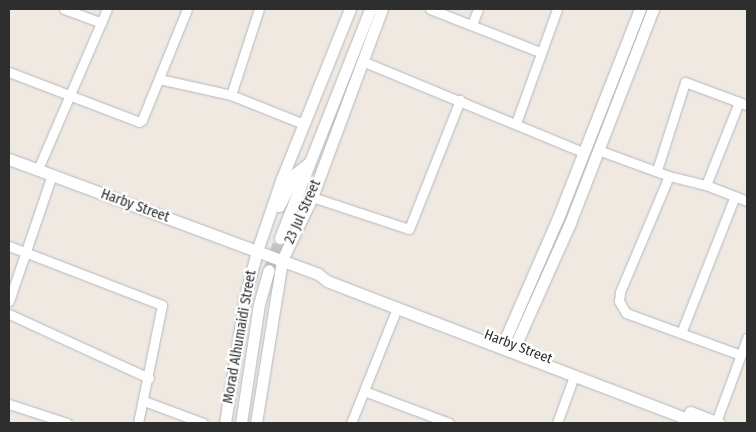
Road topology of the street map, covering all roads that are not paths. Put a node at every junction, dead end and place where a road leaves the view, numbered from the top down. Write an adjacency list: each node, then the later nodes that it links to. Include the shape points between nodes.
1 (64, 9): 13 (street)
2 (107, 9): 13 (street)
3 (187, 9): 18 (street)
4 (259, 9): 22 (street)
5 (350, 9): 26 (street, 23 Jul Street)
6 (370, 9): 30 (street)
7 (382, 9): 16 (street, 23 Jul Street)
8 (430, 9): 14 (street)
9 (478, 9): 14 (street)
10 (557, 9): 15 (street)
11 (640, 9): 19 (street)
12 (653, 9): 20 (street)
13 (102, 23): 21 (street)
14 (472, 24): 15 (street)
15 (540, 52): 25 (street)
16 (362, 61): 23 (street); 37 (street, 23 Jul Street)
17 (9, 72): 21 (street)
18 (159, 78): 21 (street, via 140,122); 22 (street)
19 (612, 81): 20 (street); 28 (street)
20 (623, 85): 27 (street)
21 (70, 94): 31 (street)
22 (231, 95): 26 (street)
23 (460, 100): 25 (street); 37 (street, via 409,229)
24 (743, 103): 32 (street, via 685,82); 35 (street)
25 (516, 123): 28 (street)
26 (304, 124): 41 (street, 23 Jul Street)
27 (598, 150): 32 (street); 40 (street)
28 (583, 152): 39 (street)
29 (9, 159): 31 (street, Harby Street)
30 (310, 162): 41 (street, via 296,174 277,211); 42 (street); 43 (street, via 310,181 292,225)
31 (38, 169): 33 (street, Harby Street)
32 (657, 170): 34 (street)
33 (52, 174): 45 (street, Harby Street); 46 (street)
34 (669, 176): 35 (street); 55 (street, via 619,301 626,312)
35 (706, 185): 36 (street)
36 (735, 196): 38 (street); 55 (street)
37 (312, 197): 43 (street, 23 Jul Street)
38 (747, 201)
39 (558, 218): 40 (street); 57 (street)
40 (570, 223): 58 (street)
41 (266, 224): 45 (street, 23 Jul Street)
42 (280, 238)
43 (292, 238): 47 (street, 23 Jul Street)
44 (9, 246): 46 (street)
45 (257, 251): 47 (street, Harby Street); 50 (street, Morad Alhumaidi Street)
46 (26, 252): 51 (street); 61 (street, via 162,305)
47 (282, 260): 49 (street, Harby Street); 52 (street, 23 Jul Street)
48 (269, 270): 62 (street, via 259,304)
49 (318, 274): 53 (street, Harby Street); 57 (street, Harby Street, via 330,274)
50 (245, 296): 62 (street, via 248,310 240,359); 69 (street, Morad Alhumaidi Street)
51 (9, 301)
52 (274, 302): 62 (street, via 267,310 257,363); 71 (street, 23 Jul Street)
53 (397, 308): 60 (street, Harby Street); 63 (street)
54 (9, 314): 61 (street)
55 (681, 333): 59 (street)
56 (747, 338): 59 (street)
57 (504, 342): 58 (street, Harby Street)
58 (515, 346): 76 (street, Harby Street)
59 (744, 351): 76 (street)
60 (574, 376): 74 (street); 75 (street, Harby Street)
61 (149, 378): 64 (street)
62 (245, 387): 70 (street)
63 (364, 391): 72 (street); 73 (street)
64 (144, 401): 67 (street); 68 (street)
65 (9, 404): 66 (street)
66 (67, 423)
67 (138, 423)
68 (203, 423)
69 (225, 423)
70 (240, 423)
71 (256, 423)
72 (351, 423)
73 (449, 423)
74 (557, 423)
75 (698, 423)
76 (718, 423)

